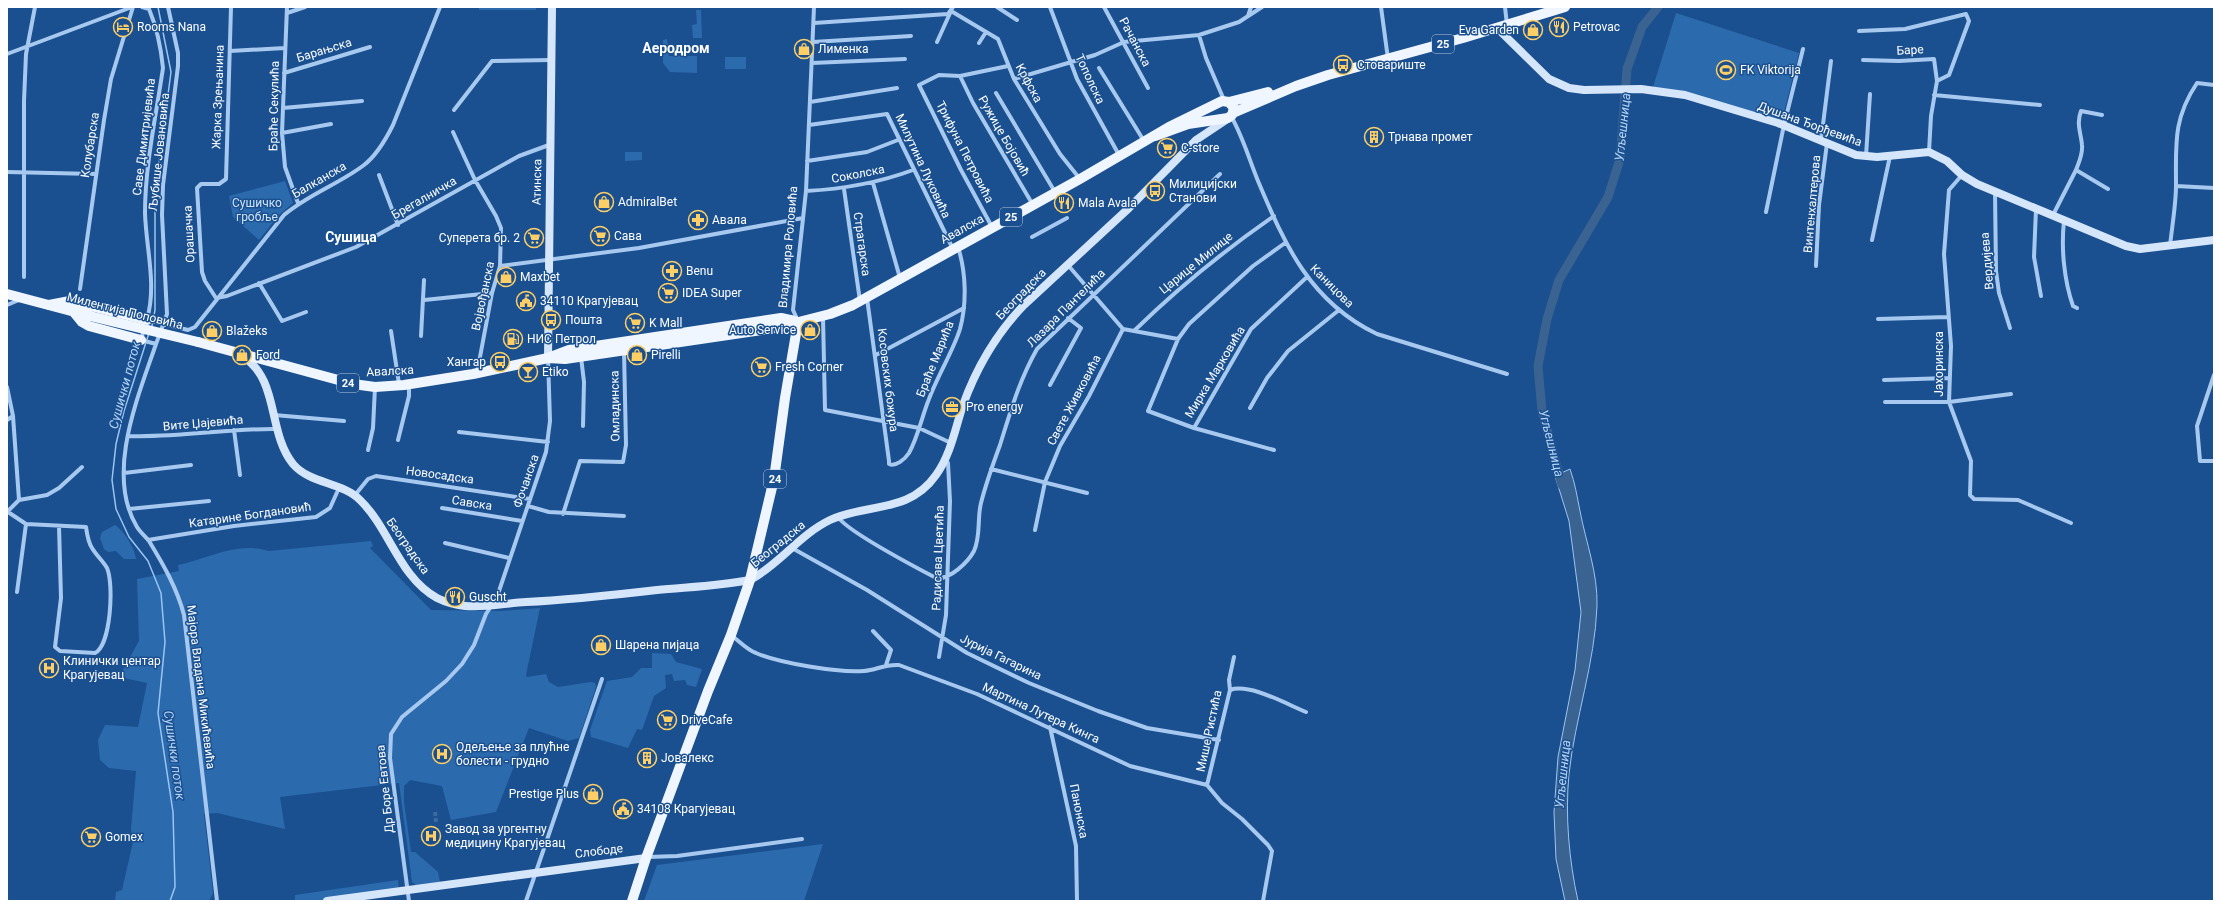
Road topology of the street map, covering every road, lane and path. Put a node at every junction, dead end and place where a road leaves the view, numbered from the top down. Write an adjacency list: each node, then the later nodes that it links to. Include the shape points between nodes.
1 (35, 7): 35 (street)
2 (132, 7): 35 (street); 87 (street, Колубарска, via 111,79)
3 (142, 7): 19 (street, Саве Димитријевића)
4 (168, 7): 150 (street, Љубише Јовановића, via 178,53 178,66 163,185 167,314)
5 (231, 7): 38 (street, Жарка Зрењанина)
6 (287, 7): 21 (street, Браће Секулића)
7 (305, 7): 21 (street)
8 (440, 7): 102 (street, Балканска, via 393,125 379,149 365,164)
9 (552, 7): 42 (street, Атинска)
10 (814, 7): 24 (street, Владимира Роловића)
11 (997, 7): 23 (street)
12 (1050, 7): 44 (street, Тополска)
13 (1104, 7): 32 (street, Рачанска)
14 (1251, 7): 22 (street)
15 (1262, 7): 22 (street)
16 (1381, 7): 41 (street)
17 (1505, 7): 25 (street)
18 (1564, 7): 25 (main road, 25)
19 (148, 8): 148 (street, Саве Димитријевића, via 158,36 163,68 145,212 151,296)
20 (951, 11): 24 (street); 27 (street, Крфска); 31 (street)
21 (287, 13): 36 (street, Браће Секулића)
22 (1248, 17): 28 (street)
23 (1017, 20)
24 (814, 23): 30 (street, Владимира Роловића)
25 (1502, 26): 41 (main road, 25); 70 (street, Душана Ђорђевића, via 1549,80 1559,84 1584,90 1641,89 1685,95)
26 (1859, 31): 52 (street, via 1905,29 1966,14 1969,21 1949,74)
27 (986, 32): 33 (street); 47 (street, Крфска, via 998,39)
28 (1199, 35): 32 (street); 62 (street)
29 (911, 36): 30 (street)
30 (813, 42): 46 (street, Владимира Роловића)
31 (937, 42)
32 (1124, 42): 44 (street, via 1095,55); 56 (street, Рачанска)
33 (979, 43)
34 (370, 46): 49 (street, Барањска)
35 (28, 47): 39 (street); 86 (street)
36 (285, 48): 38 (street); 49 (street, Браће Секулића)
37 (1803, 49): 70 (street)
38 (230, 51): 94 (street, Жарка Зрењанина, via 226,179)
39 (7, 54)
40 (905, 59): 46 (street)
41 (1388, 59): 54 (main road, 25)
42 (551, 60): 65 (street, via 489,63); 77 (street, Атинска)
43 (1864, 60): 52 (street, Баре, via 1934,59)
44 (1070, 62): 51 (street); 79 (street, Тополска, via 1086,97)
45 (1830, 62): 76 (street, Винтенхалтерова)
46 (812, 63): 61 (street, Владимира Роловића)
47 (1008, 66): 50 (street); 51 (street, Крфска)
48 (1100, 68): 75 (street)
49 (284, 73): 64 (street, Браће Секулића)
50 (960, 76): 103 (street, Ружице Бојовић); 112 (street, Трифуна Петровића, via 939,75 919,85 961,170)
51 (1014, 79): 91 (street, Крфска, via 1060,154)
52 (1937, 81): 59 (street)
53 (2214, 85): 95 (street, via 2197,83 2177,127)
54 (1296, 86): 62 (main road, 25); 67 (main road, 25)
55 (897, 88): 61 (street)
56 (1148, 88)
57 (996, 93): 100 (street)
58 (1870, 94): 80 (street)
59 (1934, 95): 63 (street); 78 (street)
60 (362, 101): 64 (street)
61 (810, 102): 69 (street, Владимира Роловића)
62 (1224, 102): 67 (main road, via 1233,105); 67 (main road, via 1216,111); 73 (main road, 25)
63 (2040, 105)
64 (283, 108): 72 (street, Браће Секулића)
65 (454, 110)
66 (2102, 115): 84 (street, via 2081,111 2078,127 2082,156)
67 (1229, 116): 73 (main road, 25, via 1188,124); 107 (street, Каницова); 120 (street, Београдска, via 1196,140 1129,208)
68 (331, 124): 72 (street)
69 (809, 125): 74 (street, Милутина Луковића, via 887,114); 82 (street, Владимира Роловића)
70 (1784, 125): 76 (street, Душана Ђорђевића); 105 (street)
71 (453, 132): 92 (street, Војвођанска)
72 (282, 133): 102 (street, Браће Секулића, via 285,167)
73 (1155, 136): 75 (main road, Авалска / 25)
74 (898, 140): 82 (street, via 867,152); 83 (street, Милутина Луковића)
75 (1144, 142): 79 (main road, Авалска / 25)
76 (1824, 142): 80 (street, Душана Ђорђевића); 122 (street, Винтенхалтерова)
77 (549, 145): 92 (street, Брегалничка, via 526,152); 119 (street, Атинска)
78 (1929, 152): 81 (street, Душана Ђорђевића); 90 (street, via 1947,161)
79 (1120, 156): 91 (main road, Авалска / 25)
80 (1866, 156): 81 (street, Душана Ђорђевића)
81 (1890, 156): 114 (street)
82 (807, 161): 99 (street, Владимира Роловића)
83 (913, 170): 93 (street, Соколска); 118 (street, Милутина Луковића)
84 (2076, 170): 98 (street); 106 (street)
85 (7, 172): 86 (street)
86 (23, 172): 87 (street); 123 (street)
87 (95, 174): 128 (street, Колубарска)
88 (379, 174): 111 (street)
89 (1220, 174): 131 (street, Лазара Пантелића)
90 (1962, 175): 101 (street); 145 (street, Јахоринска, via 1949,190 1944,254)
91 (1080, 179): 100 (main road, Авалска / 25)
92 (475, 180): 111 (street, Брегалничка); 121 (street, Војвођанска, via 500,225)
93 (873, 182): 97 (street, Соколска); 125 (street)
94 (218, 184): 134 (street, Орашачка, via 201,184 197,188 202,272)
95 (2176, 186): 96 (street); 117 (street)
96 (2214, 188)
97 (844, 189): 99 (street, Соколска); 136 (street, Страгарска)
98 (2108, 189)
99 (806, 191): 108 (street, Владимира Роловића)
100 (1056, 192): 103 (main road, Авалска / 25)
101 (1995, 192): 104 (street); 152 (street, Вердијева, via 1996,271 1999,293)
102 (298, 203): 134 (street, Балканска, via 277,222)
103 (1033, 206): 112 (main road, Авалска / 25)
104 (2036, 209): 106 (street); 132 (street, via 2034,256)
105 (1766, 212)
106 (2053, 215): 110 (street)
107 (1274, 216): 116 (street, Каницова); 153 (street, Царице Милице, via 1226,250)
108 (803, 218): 119 (street, via 639,248); 149 (street, Владимира Роловића, via 793,310)
109 (1067, 218): 113 (street)
110 (2064, 220): 117 (street, via 2126,246 2140,249); 140 (street, via 2062,235 2067,285 2073,306)
111 (398, 225): 127 (street, Брегалничка, via 344,253)
112 (993, 227): 118 (main road, Авалска / 25)
113 (1032, 238)
114 (1872, 240)
115 (2214, 240): 117 (street)
116 (1285, 243): 124 (street, Каницова); 156 (street, via 1253,266 1206,308)
117 (2170, 246)
118 (955, 248): 125 (main road, Авалска / 25); 139 (street, Браће Марића, via 963,272)
119 (548, 260): 121 (street); 163 (street, Атинска)
120 (1067, 264): 131 (street); 191 (street, Београдска, via 1016,313 997,338 969,389)
121 (500, 266): 129 (street, Војвођанска)
122 (1816, 266)
123 (24, 277)
124 (1307, 277): 141 (street, Каницова); 184 (street, Мирка Марковића, via 1251,329)
125 (900, 279): 136 (main road, Авалска / 25)
126 (424, 280): 135 (street)
127 (259, 283): 134 (street, Брегалничка); 143 (street, via 282,321)
128 (80, 289)
129 (492, 293): 135 (street); 164 (street, Војвођанска)
130 (7, 294): 133 (main road, Милентија Поповића / 24)
131 (1093, 294): 146 (street, Лазара Пантелића); 151 (street)
132 (2041, 296)
133 (23, 298): 137 (main road, Милентија Поповића / 24); 138 (street)
134 (216, 298): 150 (street, Балканска, via 194,329)
135 (424, 300): 155 (street)
136 (864, 300): 144 (main road, Авалска / 25); 161 (street, Косовских божура)
137 (49, 305): 142 (main road, Милентија Поповића / 24); 148 (main road, via 70,301)
138 (7, 306)
139 (964, 308): 161 (street); 183 (street, Браће Марића, via 960,330)
140 (2077, 308)
141 (1340, 310): 165 (street, Каницова, via 1377,334); 176 (street, via 1288,351 1267,378)
142 (73, 311): 157 (main road, via 89,326); 160 (main road, Милентија Поповића / 24, bridge)
143 (306, 312)
144 (823, 316): 149 (main road, Авалска / 25); 181 (street, via 825,410)
145 (1948, 316): 147 (street); 167 (street, Јахоринска, via 1951,346)
146 (1068, 318): 170 (street, via 1081,328); 199 (street, Лазара Пантелића, via 1037,349 1023,374)
147 (1878, 319)
148 (149, 320): 150 (street); 157 (street, Саве Димитријевића)
149 (798, 322): 159 (main road, Авалска / 24, via 720,337); 163 (main road, Авалска / 24, via 781,318 569,350); 226 (main road, Владимира Роловића / 24, via 774,479)
150 (163, 324): 158 (street, Љубише Јовановића)
151 (1124, 328): 153 (street); 202 (street, Свете Живковића, via 1060,446)
152 (2010, 328)
153 (1135, 330): 156 (street)
154 (391, 331): 169 (street)
155 (421, 336)
156 (1178, 339): 184 (street, Мирка Марковића, via 1148,411)
157 (142, 341): 158 (street)
158 (154, 344): 188 (street, Љубише Јовановића)
159 (624, 350): 162 (main road, Авалска / 24); 213 (street, Омладинска, via 626,446 623,462 580,461)
160 (236, 352): 172 (main road, Авалска / 24, via 353,384); 177 (street, Београдска, via 258,370)
161 (876, 355): 181 (street, Косовских божура)
162 (581, 357): 163 (main road, Авалска / 24); 182 (street, via 584,382)
163 (548, 358): 164 (main road, Авалска / 24); 190 (street, Фочанска)
164 (477, 374): 169 (main road, Авалска / 24)
165 (1507, 374)
166 (2214, 375): 195 (street, via 2197,426 2200,461)
167 (1949, 378): 168 (street); 175 (street, Јахоринска)
168 (1884, 380)
169 (404, 385): 172 (main road, Авалска / 24); 189 (street, via 409,396)
170 (1050, 385)
171 (7, 387): 178 (street)
172 (375, 387): 192 (street, via 373,428)
173 (2012, 394): 175 (street)
174 (1885, 402): 175 (street)
175 (1949, 402): 217 (street, Јахоринска, via 1971,461 1970,495 1974,498 2018,500)
176 (1250, 408)
177 (274, 415): 180 (street); 185 (street, Београдска)
178 (13, 416): 179 (street); 207 (street)
179 (7, 420)
180 (344, 421)
181 (883, 422): 183 (street); 196 (street, Косовских божура)
182 (583, 426)
183 (919, 428): 191 (street); 196 (street, Браће Марића, via 907,456 897,464)
184 (1194, 428): 193 (street, Мирка Марковића)
185 (278, 429): 186 (street, Вите Џајевића); 203 (street, Београдска, via 288,455 297,467 313,477)
186 (234, 430): 188 (street, Вите Џајевића, via 174,436); 201 (street)
187 (459, 432): 190 (street)
188 (129, 436): 200 (street, Мајора Владана Микићевића)
189 (398, 440)
190 (548, 442): 206 (street, Фочанска, via 544,462)
191 (951, 443): 194 (street, Београдска)
192 (368, 450)
193 (1274, 450)
194 (945, 459): 215 (street, Београдска, via 934,478 907,499 881,508); 225 (street, Радисава Цветића, via 948,463 950,501)
195 (2214, 461)
196 (889, 464)
197 (191, 465): 200 (street)
198 (82, 467): 207 (street, via 71,479 47,495)
199 (991, 469): 202 (street); 225 (street, Лазара Пантелића, via 980,504 978,538 974,551 963,564)
200 (124, 473): 211 (street, Мајора Владана Микићевића, via 124,492)
201 (240, 475)
202 (1045, 482): 204 (street); 220 (street, Свете Живковића)
203 (340, 487): 205 (street, Београдска); 221 (street, Катарине Богдановић, via 330,508 316,517 241,525)
204 (1087, 493)
205 (355, 495): 206 (street, Новосадска, via 368,478 376,476); 228 (street, Београдска, via 367,508 407,570 424,588 449,602 466,606)
206 (530, 499): 209 (street, Фочанска)
207 (19, 500): 212 (street)
208 (209, 501): 211 (street)
209 (528, 506): 213 (street); 216 (street, Фочанска)
210 (442, 508): 216 (street, Савска)
211 (129, 509): 221 (street, Мајора Владана Микићевића, via 137,527)
212 (7, 512): 218 (street)
213 (563, 514): 214 (street)
214 (624, 516)
215 (838, 517): 223 (street, Београдска, via 819,526); 225 (street, via 842,523 868,540 930,575 940,578)
216 (522, 521): 224 (street, Фочанска)
217 (2072, 523)
218 (26, 524): 219 (street); 227 (street)
219 (59, 526): 219 (street, via 86,527 92,548 107,568 110,617 101,648 95,653 60,651 55,647 61,598)
220 (1035, 530)
221 (148, 540): 245 (street, Мајора Владана Микићевића, via 177,592 184,615)
222 (445, 543): 224 (street)
223 (792, 548): 226 (street, Београдска, via 769,569); 231 (street, Јурија Гагарина, via 867,590)
224 (509, 558): 228 (street, Фочанска)
225 (947, 576): 231 (street, Радисава Цветића, via 945,630)
226 (750, 580): 228 (street, Београдска, via 573,600); 230 (main road, 24)
227 (17, 592)
228 (492, 605): 244 (street, Др Боре Евтова, via 474,645 462,664 446,681 402,717 391,734 390,758)
229 (873, 631): 234 (street, via 891,650)
230 (731, 635): 234 (street, Мартина Лутера Кинга, via 755,653 782,661 846,671 866,671); 242 (main road, 24)
231 (942, 637): 232 (street, Радисава Цветића); 239 (street, Јурија Гагарина, via 967,653 1030,683 1098,711 1147,728)
232 (939, 657)
233 (1234, 657): 236 (street, Мише Ристића, via 1229,680)
234 (886, 665): 238 (street, Мартина Лутера Кинга, via 900,665 977,694)
235 (602, 679): 243 (street)
236 (1230, 690): 237 (street, via 1251,690); 239 (street, Мише Ристића)
237 (1306, 712)
238 (1050, 727): 240 (street, Мартина Лутера Кинга, via 1130,766); 250 (street, Панонска, via 1076,846)
239 (1219, 740): 240 (street, Мише Ристића)
240 (1207, 785): 251 (street, via 1272,851)
241 (802, 839): 242 (street, Слободе)
242 (646, 858): 243 (street, Слободе); 249 (main road, 24)
243 (536, 871): 244 (street, Слободе); 248 (street)
244 (408, 889): 246 (street, Слободе); 247 (street, Др Боре Евтова)
245 (217, 901)
246 (327, 901)
247 (410, 901)
248 (526, 901)
249 (632, 901)
250 (1077, 901)
251 (1262, 901)

